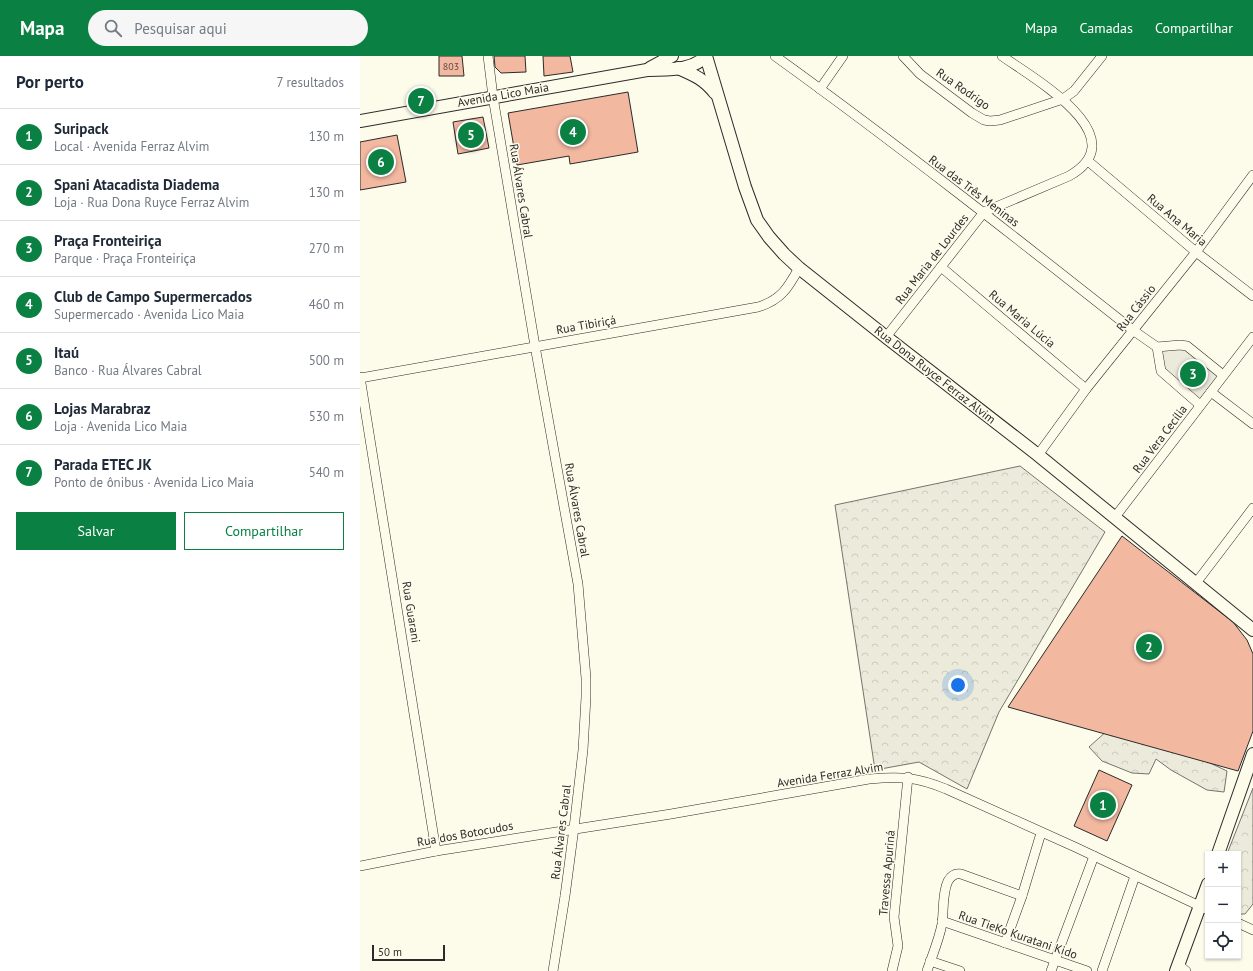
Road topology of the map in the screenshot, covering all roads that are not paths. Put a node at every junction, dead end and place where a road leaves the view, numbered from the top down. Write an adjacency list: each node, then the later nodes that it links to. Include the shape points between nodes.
1 (488, 56): 12 (street, Rua Álvares Cabral)
2 (672, 56): 10 (main road, Avenida Lico Maia)
3 (706, 56): 9 (main road, Avenida Lico Maia, via 697,64); 13 (main road, Rua Dona Ruyce Ferraz Alvim)
4 (774, 56): 11 (street, Rua das Três Meninas)
5 (843, 56): 11 (street)
6 (902, 56): 14 (street, Rua Rodrigo, via 920,74 984,120 1000,120)
7 (1002, 56): 14 (street)
8 (1102, 56): 14 (street, Rua Rodrigo, via 1074,91)
9 (678, 68): 10 (main road, Avenida Lico Maia); 13 (main road, via 703,80)
10 (647, 70): 12 (main road, Avenida Lico Maia)
11 (820, 89): 18 (street, Rua das Três Meninas)
12 (493, 97): 15 (main road, Avenida Lico Maia); 26 (street, Rua Álvares Cabral)
13 (718, 97): 21 (main road, Rua Dona Ruyce Ferraz Alvim, via 744,187 757,220 784,254)
14 (1062, 99): 16 (street, via 1089,131 1092,150)
15 (360, 121)
16 (1088, 161): 18 (street, Rua Maria de Lourdes, via 1070,176); 19 (street, Rua Ana Maria)
17 (1253, 175): 19 (street, Rua Cássio)
18 (984, 212): 20 (street, Rua Maria de Lourdes); 23 (street, Rua das Três Meninas)
19 (1196, 252): 22 (street, Rua Ana Maria); 23 (street, Rua Cássio)
20 (941, 267): 24 (street, Rua Maria de Lourdes); 30 (street, Rua Maria Lúcia)
21 (800, 268): 24 (main road, Rua Dona Ruyce Ferraz Alvim); 26 (street, Rua Tibiriçá, via 779,296 770,303 758,307)
22 (1253, 296)
23 (1134, 331): 27 (street, Rua das Três Meninas); 30 (street, Rua Cássio)
24 (886, 337): 34 (main road, Rua Dona Ruyce Ferraz Alvim)
25 (1253, 337): 28 (street, Rua Vera Cecília)
26 (535, 346): 29 (street, Rua Tibiriçá); 41 (street, Rua Álvares Cabral, via 578,584 583,630 586,697)
27 (1158, 347): 28 (street, via 1187,346); 32 (street, via 1161,372)
28 (1223, 376): 31 (street, Rua Vera Cecília)
29 (360, 378): 43 (street, Rua Guarani)
30 (1086, 389): 34 (street, Rua Cássio)
31 (1211, 392): 32 (street, Rua Vera Cecília); 33 (street)
32 (1200, 405): 36 (street, Rua Vera Cecília)
33 (1253, 424)
34 (1038, 455): 36 (main road, Rua Dona Ruyce Ferraz Alvim)
35 (1253, 508): 37 (street)
36 (1115, 517): 37 (main road, Rua Dona Ruyce Ferraz Alvim)
37 (1196, 583): 38 (main road, Rua Dona Ruyce Ferraz Alvim)
38 (1253, 630)
39 (1253, 754): 44 (main road)
40 (908, 777): 41 (street, Avenida Ferraz Alvim, via 869,779 746,802); 42 (street, Avenida Ferraz Alvim, via 946,789); 59 (street, Travessa Apuriná, via 894,917 898,946)
41 (574, 828): 43 (street, Rua dos Botocudos); 58 (street, Rua Álvares Cabral)
42 (1041, 833): 45 (street, Avenida Ferraz Alvim); 49 (street)
43 (436, 851): 46 (street, Rua dos Botocudos)
44 (1219, 851)
45 (1094, 856): 47 (street, Avenida Ferraz Alvim); 55 (street)
46 (360, 866)
47 (1136, 876): 50 (street, Avenida Ferraz Alvim); 64 (street)
48 (1208, 887): 50 (main road)
49 (1022, 896): 51 (street, via 957,873 946,887); 54 (street)
50 (1204, 909): 57 (main road)
51 (942, 921): 54 (street, Rua TieKo Kuratani Kido); 56 (street)
52 (1241, 924): 53 (street)
53 (1253, 930)
54 (1005, 943): 55 (street, Rua TieKo Kuratani Kido)
55 (1055, 960): 62 (street); 63 (street, Rua TieKo Kuratani Kido)
56 (930, 961): 60 (street); 61 (street)
57 (1180, 969)
58 (553, 971)
59 (892, 971)
60 (927, 971)
61 (960, 971)
62 (1051, 971)
63 (1087, 971)
64 (1102, 971)

